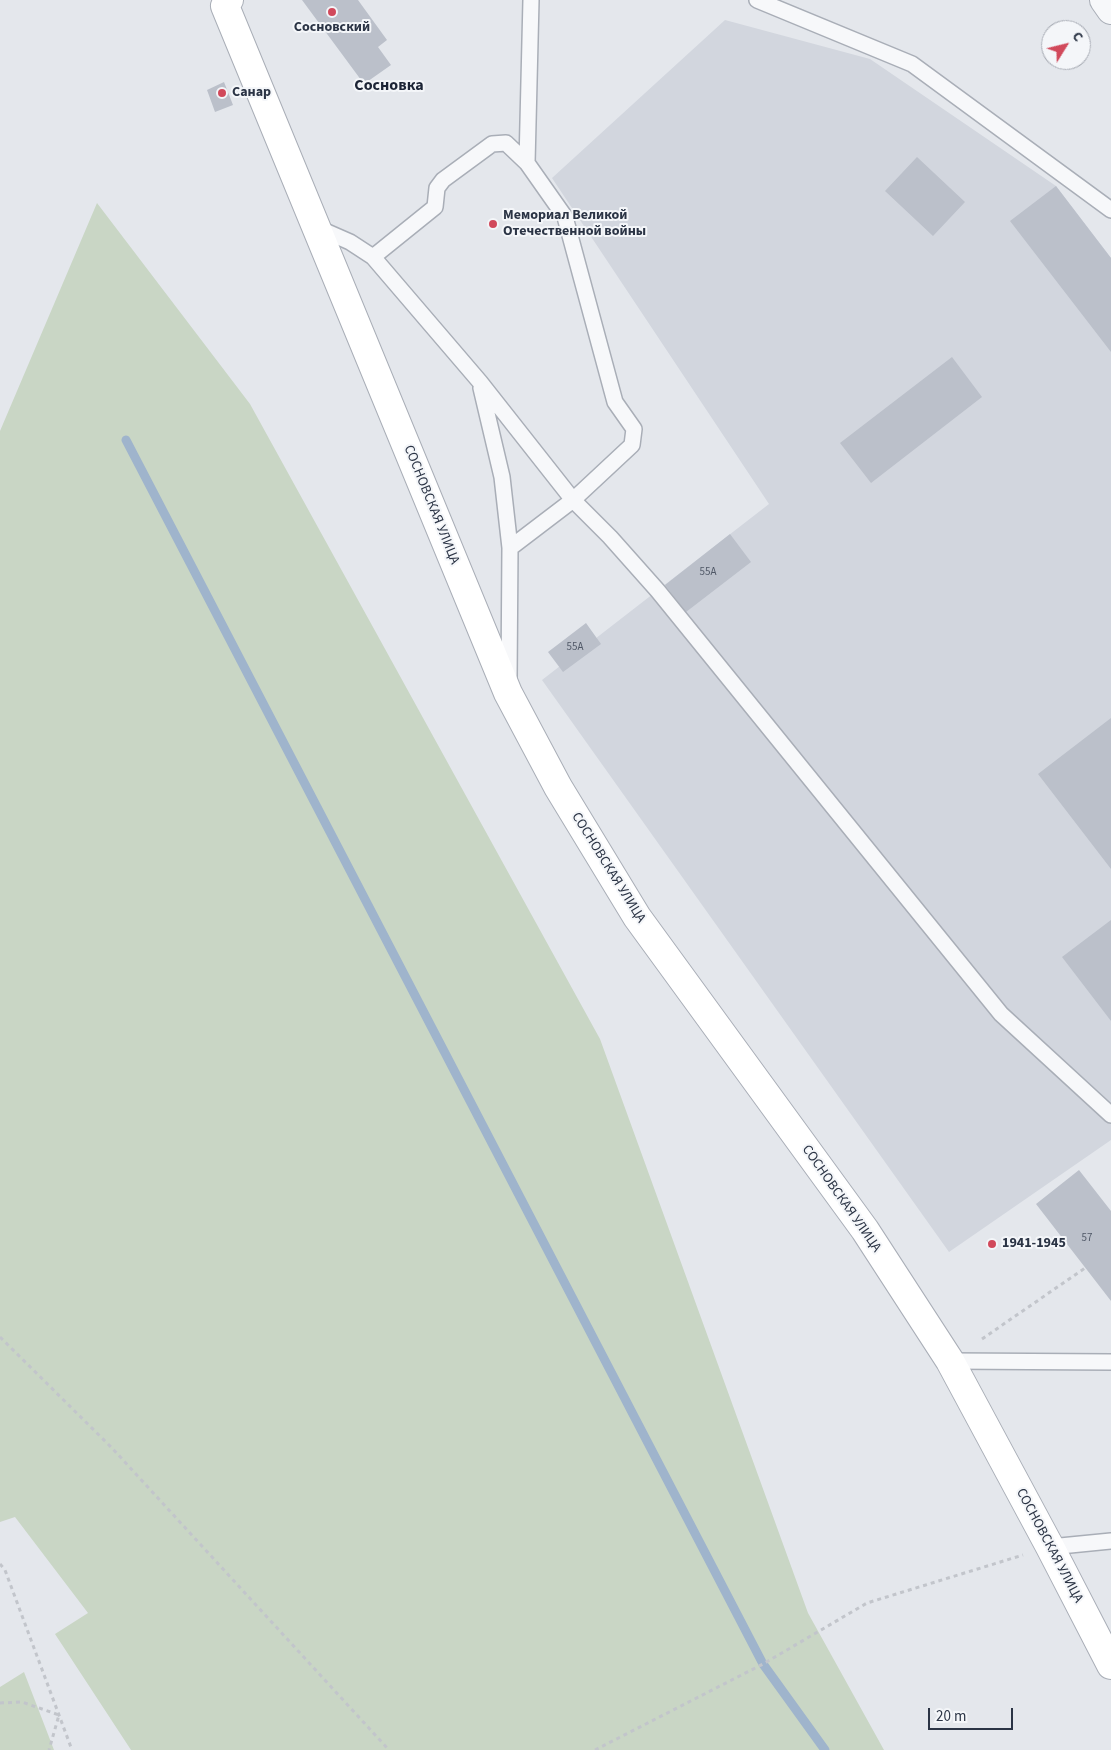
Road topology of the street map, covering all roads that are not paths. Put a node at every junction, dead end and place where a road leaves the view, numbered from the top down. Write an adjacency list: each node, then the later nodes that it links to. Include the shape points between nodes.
1 (531, 0): 6 (lane)
2 (757, 0): 7 (lane, via 912,64)
3 (1104, 0): 5 (street)
4 (226, 2): 8 (street, СОСНОВСКАЯ УЛИЦА)
5 (1111, 10)
6 (527, 163): 9 (lane, via 506,143 492,144 444,180 437,188 435,207); 11 (lane, via 565,217 615,402 634,429 632,445)
7 (1111, 210)
8 (318, 228): 9 (lane, via 350,242); 13 (street, СОСНОВСКАЯ УЛИЦА)
9 (373, 258): 10 (lane)
10 (480, 382): 11 (lane); 12 (lane, via 502,477)
11 (573, 500): 12 (lane); 14 (lane, via 658,592 1001,1014)
12 (510, 548): 13 (lane)
13 (508, 693): 15 (street, СОСНОВСКАЯ УЛИЦА, via 558,787 637,917 865,1230)
14 (1111, 1115)
15 (950, 1361): 16 (lane); 18 (street, СОСНОВСКАЯ УЛИЦА)
16 (1111, 1362)
17 (1111, 1541): 18 (lane)
18 (1050, 1547): 19 (street, СОСНОВСКАЯ УЛИЦА)
19 (1111, 1666)

